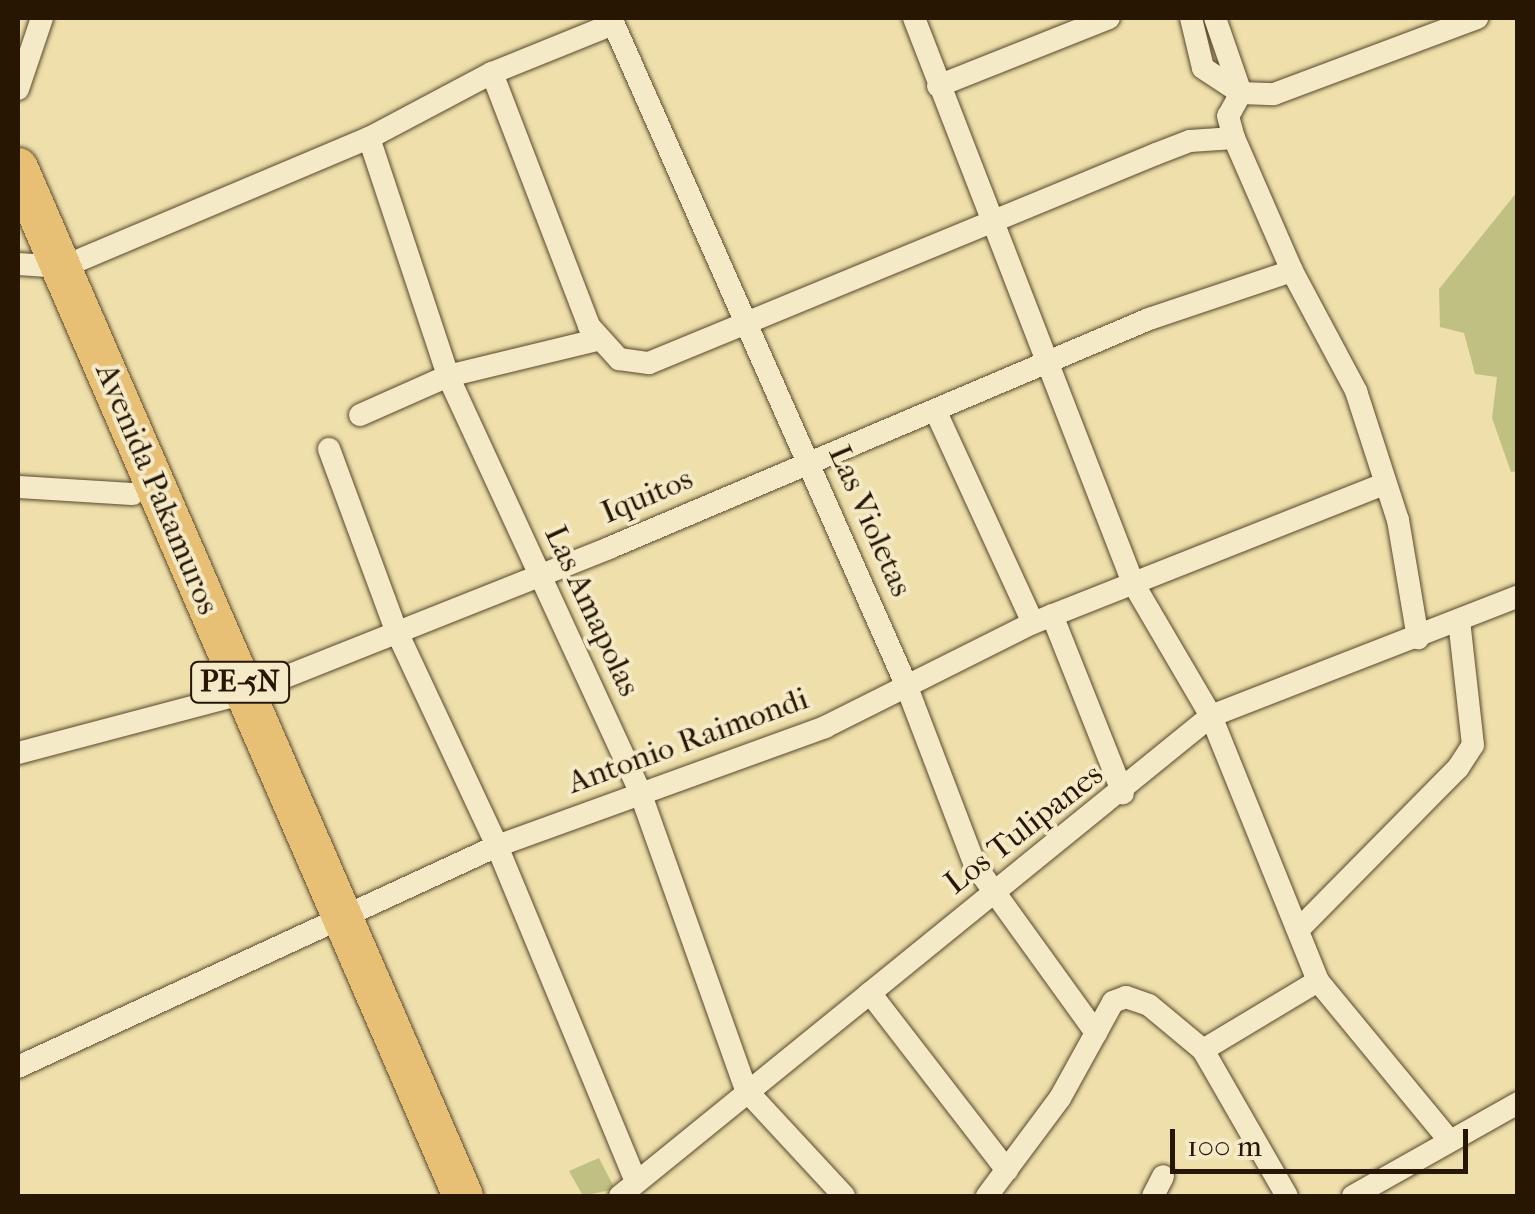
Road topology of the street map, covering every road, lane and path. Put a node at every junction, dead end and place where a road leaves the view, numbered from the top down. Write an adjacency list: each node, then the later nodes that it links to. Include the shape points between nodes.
1 (42, 18): 11 (street)
2 (914, 18): 10 (street)
3 (1109, 18): 10 (street)
4 (1191, 18): 8 (street); 12 (street, via 1203,68)
5 (1215, 18): 8 (street)
6 (1476, 18): 12 (street, via 1274,94)
7 (612, 21): 9 (street); 20 (street, Las Violetas)
8 (1222, 48): 12 (street)
9 (492, 73): 13 (street); 21 (street)
10 (938, 86): 16 (street)
11 (18, 89)
12 (1240, 93): 14 (street, via 1228,116)
13 (369, 138): 18 (street); 23 (street, Las Amapolas)
14 (1234, 138): 16 (street, via 1190,142); 19 (street)
15 (18, 168): 18 (highway, Avenida Pakamuros / PE-5N)
16 (989, 221): 20 (street); 22 (street)
17 (18, 225): 18 (highway, Avenida Pakamuros / PE-5N)
18 (39, 265): 30 (highway, Avenida Pakamuros / PE-5N); 39 (highway, Avenida Pakamuros / PE-5N)
19 (1292, 271): 22 (street, Iquitos); 28 (street, via 1356,390)
20 (750, 324): 21 (street, via 649,363 619,359); 27 (street, Las Violetas)
21 (598, 340): 23 (street)
22 (1046, 362): 24 (street, Iquitos); 32 (street)
23 (448, 376): 25 (street); 31 (street, Las Amapolas)
24 (936, 412): 27 (street, Iquitos); 34 (street)
25 (360, 415)
26 (330, 448): 36 (street)
27 (808, 462): 31 (street, Iquitos); 38 (street, Las Violetas)
28 (1384, 484): 32 (street, Antonio Raimondi); 37 (street, via 1411,574)
29 (18, 486): 30 (street)
30 (133, 494): 39 (highway, Avenida Pakamuros / PE-5N)
31 (539, 575): 36 (street, Iquitos); 42 (street, Las Amapolas)
32 (1133, 583): 34 (street, Antonio Raimondi); 40 (street)
33 (1518, 596): 35 (street, Los Tulipanes)
34 (1042, 619): 38 (street, Antonio Raimondi); 43 (street)
35 (1459, 622): 37 (street, Los Tulipanes); 47 (street, via 1473,745)
36 (396, 630): 39 (street, Iquitos); 44 (street)
37 (1418, 638): 40 (street, Los Tulipanes)
38 (905, 682): 42 (street, Antonio Raimondi, via 826,727); 45 (street, Las Violetas)
39 (235, 696): 41 (street, Iquitos); 46 (highway, Avenida Pakamuros / PE-5N)
40 (1212, 716): 43 (street, Los Tulipanes); 47 (street)
41 (18, 753)
42 (640, 792): 44 (street, Antonio Raimondi); 53 (street, Las Amapolas)
43 (1123, 793): 45 (street, Los Tulipanes)
44 (497, 846): 46 (street, Antonio Raimondi); 57 (street)
45 (992, 898): 49 (street, Los Tulipanes); 50 (street, Las Violetas)
46 (337, 923): 52 (street, Antonio Raimondi); 58 (highway, Avenida Pakamuros / PE-5N); 59 (highway, Avenida Pakamuros / PE-5N)
47 (1298, 930): 48 (street)
48 (1318, 981): 51 (street); 55 (street)
49 (870, 992): 53 (street, Los Tulipanes); 56 (street)
50 (1096, 1034): 51 (street, via 1113,1002 1137,998); 56 (street)
51 (1202, 1050): 62 (street)
52 (18, 1068)
53 (746, 1090): 57 (street, Los Tulipanes); 60 (street, Las Amapolas)
54 (1518, 1103): 55 (street)
55 (1450, 1142): 63 (street)
56 (1007, 1170): 61 (street)
57 (628, 1189)
58 (444, 1196)
59 (463, 1196)
60 (844, 1196)
61 (987, 1196)
62 (1286, 1196)
63 (1354, 1196)

